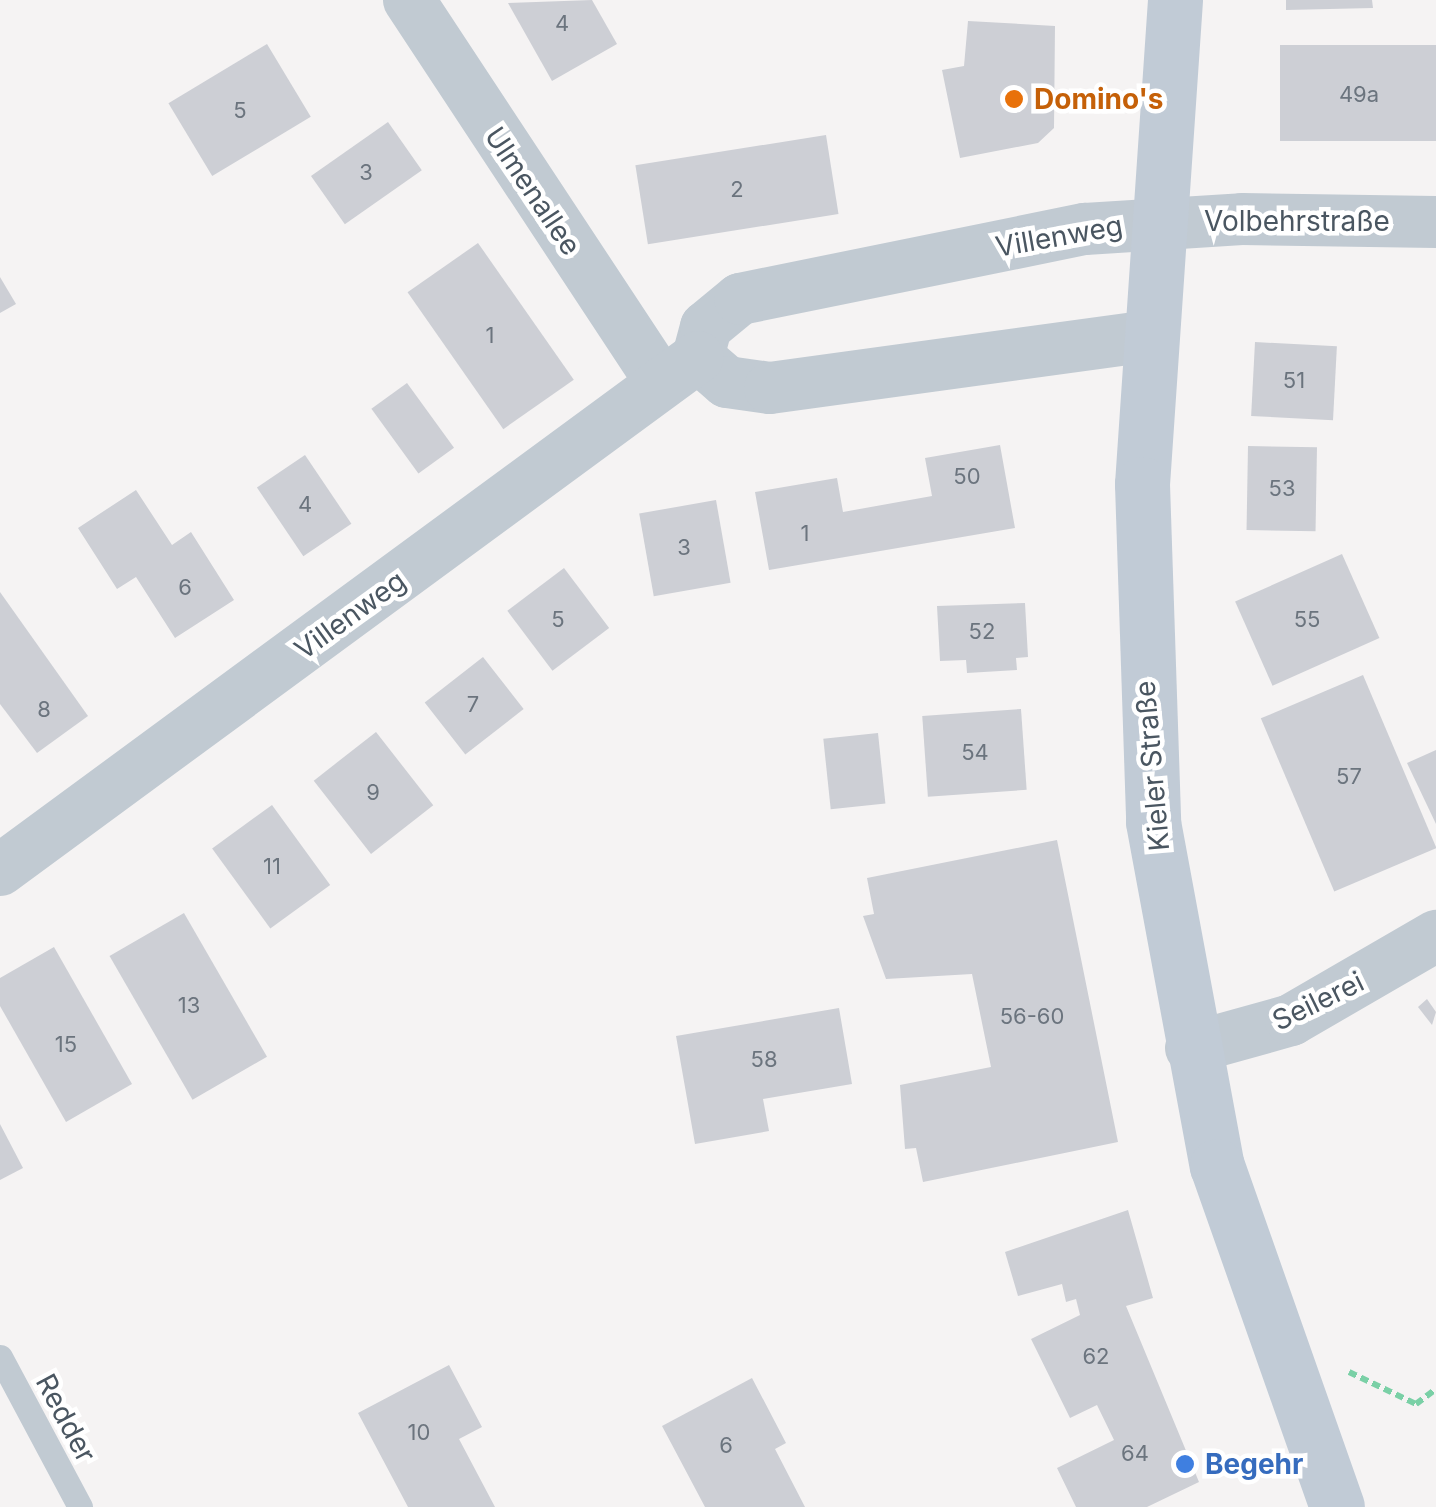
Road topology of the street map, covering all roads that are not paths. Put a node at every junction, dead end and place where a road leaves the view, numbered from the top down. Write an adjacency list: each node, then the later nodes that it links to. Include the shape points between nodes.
1 (409, 0): 6 (street, Ulmenallee)
2 (1176, 0): 3 (main road, Kieler Straße)
3 (1158, 221): 4 (street, Volbehrstraße); 5 (main road, Kieler Straße); 6 (street, Villenweg, via 740,299 706,327)
4 (1436, 222)
5 (1152, 336): 6 (street, via 770,388); 9 (main road, Kieler Straße, via 1142,484 1145,684 1153,822)
6 (679, 368): 7 (street, Villenweg)
7 (0, 870)
8 (1436, 936): 9 (street, Seilerei, via 1290,1020)
9 (1192, 1048): 12 (main road, Kieler Straße, via 1217,1166)
10 (0, 1357): 11 (lane, Redder)
11 (80, 1507)
12 (1337, 1507)

